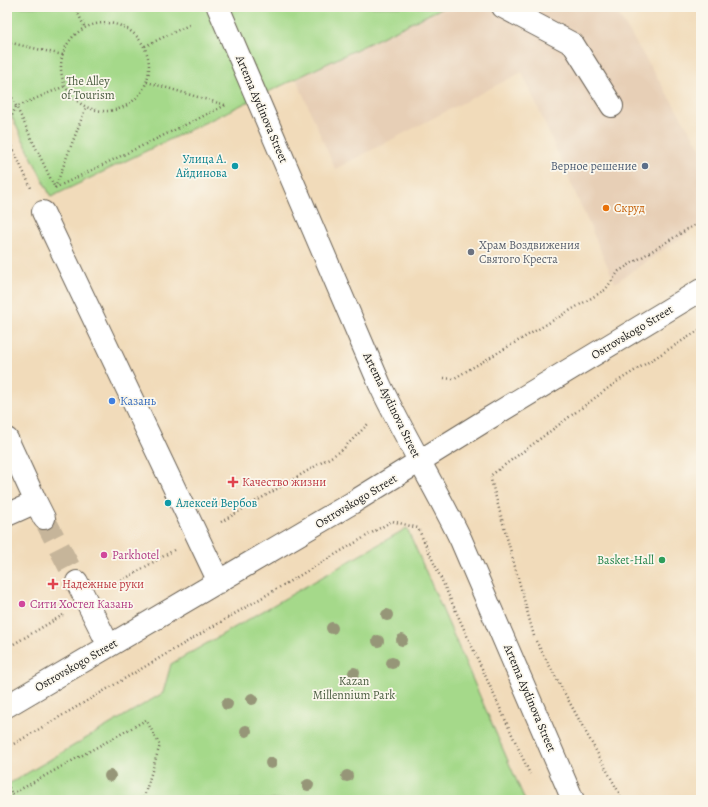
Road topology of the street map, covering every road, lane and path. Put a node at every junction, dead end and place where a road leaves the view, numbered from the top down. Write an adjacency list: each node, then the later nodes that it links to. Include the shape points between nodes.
1 (13, 7): 5 (path)
2 (74, 7): 7 (path)
3 (218, 7): 26 (street, Artema Aydinova Street, via 380,385)
4 (502, 7): 14 (street, via 573,44)
5 (7, 10)
6 (189, 25): 9 (path)
7 (85, 28): 9 (path, via 96,24 118,24 134,33); 10 (path, via 75,35)
8 (7, 42): 10 (path)
9 (145, 46): 11 (path, via 150,70)
10 (63, 54): 12 (path, via 62,76)
11 (147, 82): 16 (path, via 140,95 129,105 115,111 100,111); 19 (path, via 226,105)
12 (65, 86): 15 (path); 16 (path, via 70,94)
13 (7, 87): 15 (path)
14 (612, 106)
15 (16, 107): 17 (path); 19 (path)
16 (86, 107): 19 (path)
17 (7, 126)
18 (7, 136): 20 (path)
19 (55, 188)
20 (43, 212): 29 (street)
21 (701, 221): 24 (path, via 619,271 605,290 453,379)
22 (701, 290): 26 (street, Ostrovskogo Street)
23 (701, 329): 39 (path, via 615,383 490,476 534,637)
24 (444, 378)
25 (7, 439): 27 (street, via 40,510)
26 (419, 462): 29 (street, Ostrovskogo Street); 38 (street, Artema Aydinova Street, via 461,540)
27 (7, 515)
28 (77, 582): 30 (street)
29 (219, 582): 30 (street, Ostrovskogo Street)
30 (109, 646): 31 (street, Ostrovskogo Street)
31 (7, 706)
32 (7, 748): 33 (path, via 392,521 418,528)
33 (532, 778)
34 (7, 784): 35 (path)
35 (12, 794): 36 (path); 37 (path, via 146,720 160,745)
36 (15, 800)
37 (144, 800)
38 (573, 800)
39 (623, 800)

